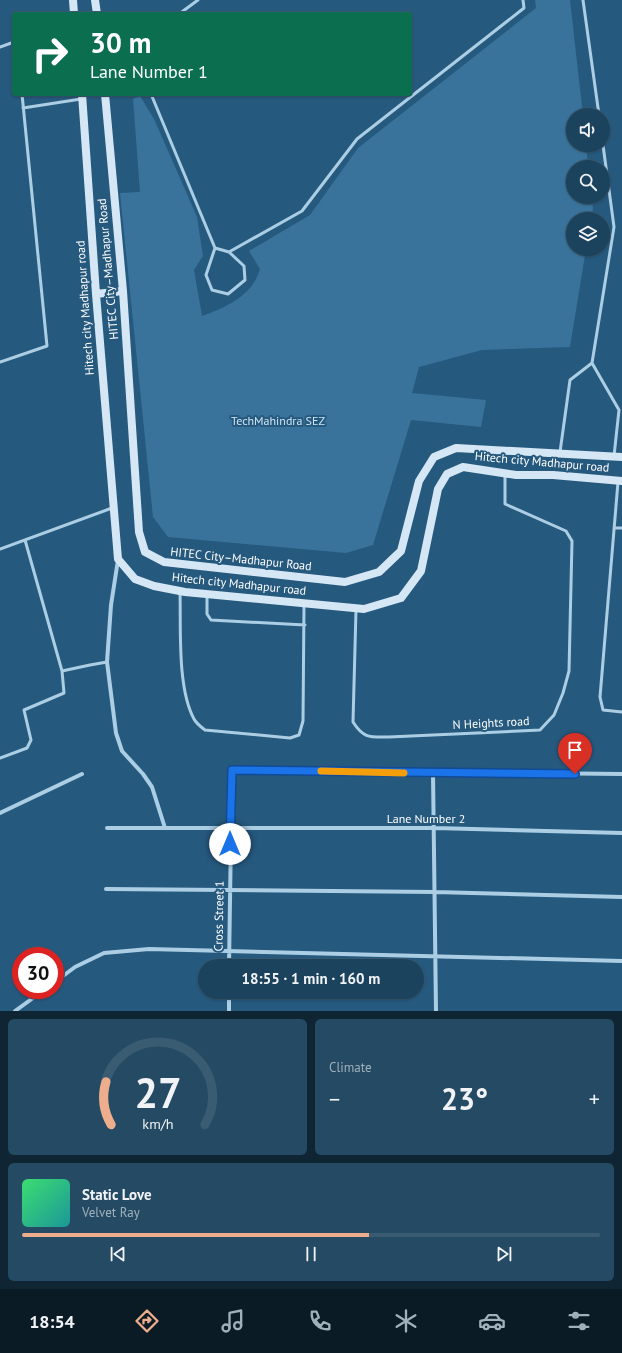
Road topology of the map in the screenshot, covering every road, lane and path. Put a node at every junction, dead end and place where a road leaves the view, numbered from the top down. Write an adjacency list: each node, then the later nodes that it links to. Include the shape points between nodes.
1 (73, 0): 6 (main road)
2 (95, 0): 7 (main road)
3 (198, 0): 8 (lane)
4 (523, 0): 15 (lane, via 524,8)
5 (583, 0): 18 (lane)
6 (74, 12)
7 (97, 12)
8 (182, 12)
9 (12, 43): 10 (lane)
10 (0, 47)
11 (22, 96): 17 (lane)
12 (82, 96): 17 (lane); 23 (main road, Hitech city Madhapur road)
13 (105, 96): 22 (main road, HITEC City–Madhapur Road)
14 (152, 96): 20 (lane)
15 (412, 96)
16 (412, 96): 21 (lane, via 357,139 302,211)
17 (23, 108): 24 (lane, via 46,346)
18 (598, 108)
19 (604, 152): 25 (lane, via 614,227)
20 (215, 248): 21 (lane); 21 (lane, via 206,275 212,290 228,294 245,280 244,266)
21 (229, 252)
22 (123, 291): 23 (main road); 27 (main road, HITEC City–Madhapur Road, via 139,532 145,552 164,562 345,582 380,572 400,551 420,481 434,457 456,448)
23 (96, 294): 31 (main road, Hitech city Madhapur road)
24 (0, 362)
25 (592, 363): 26 (lane); 27 (lane, via 570,380)
26 (620, 410): 28 (lane)
27 (560, 452): 28 (main road, HITEC City–Madhapur Road)
28 (618, 457)
29 (505, 473): 30 (main road, Hitech city Madhapur road); 40 (main road, Hitech city Madhapur road, via 463,467 447,474 438,489 421,571 401,598 364,609); 40 (lane, N Heights road, via 505,504 566,531 572,541 569,671 554,715 540,730 389,738 368,737 360,732 353,722)
30 (620, 481): 32 (lane)
31 (114, 507): 34 (lane); 36 (main road, Hitech city Madhapur road)
32 (614, 528): 33 (lane); 44 (lane, via 600,697 603,710)
33 (622, 528)
34 (25, 540): 35 (lane); 43 (lane)
35 (0, 550)
36 (118, 559): 37 (main road, Hitech city Madhapur road, via 135,578); 42 (street, via 110,605)
37 (180, 592): 38 (main road, Hitech city Madhapur road); 41 (lane, via 184,684 189,709 195,721 205,730 290,738 299,735 303,721)
38 (207, 594): 39 (main road, Hitech city Madhapur road); 41 (lane, via 207,614 211,620)
39 (304, 603): 40 (main road, Hitech city Madhapur road); 41 (lane)
40 (356, 608)
41 (305, 625)
42 (108, 662): 43 (lane); 51 (street, via 116,733 122,751 152,788)
43 (62, 672): 45 (lane, via 64,694 24,710 31,740 27,748)
44 (622, 712)
45 (0, 758)
46 (433, 773): 48 (street); 52 (street, Cross Street 1, via 232,770); 53 (street)
47 (82, 774): 49 (street)
48 (622, 774)
49 (0, 813)
50 (107, 828): 51 (street, Lane Number 2)
51 (165, 828): 52 (street, Lane Number 2)
52 (230, 828): 53 (street, Lane Number 2); 56 (street, Cross Street 1)
53 (435, 828): 54 (street, Lane Number 2); 57 (street)
54 (622, 832)
55 (106, 889): 56 (street)
56 (230, 891): 57 (street); 59 (street, Cross Street 1)
57 (435, 892): 58 (street); 60 (street)
58 (622, 897)
59 (228, 952): 60 (street); 61 (street, Cross Street 1); 63 (street, via 149,949 104,953)
60 (435, 957): 62 (street); 68 (street)
61 (228, 959)
62 (622, 961)
63 (64, 975)
64 (32, 999): 66 (street)
65 (229, 999): 67 (street)
66 (15, 1011)
67 (229, 1011)
68 (436, 1011)

